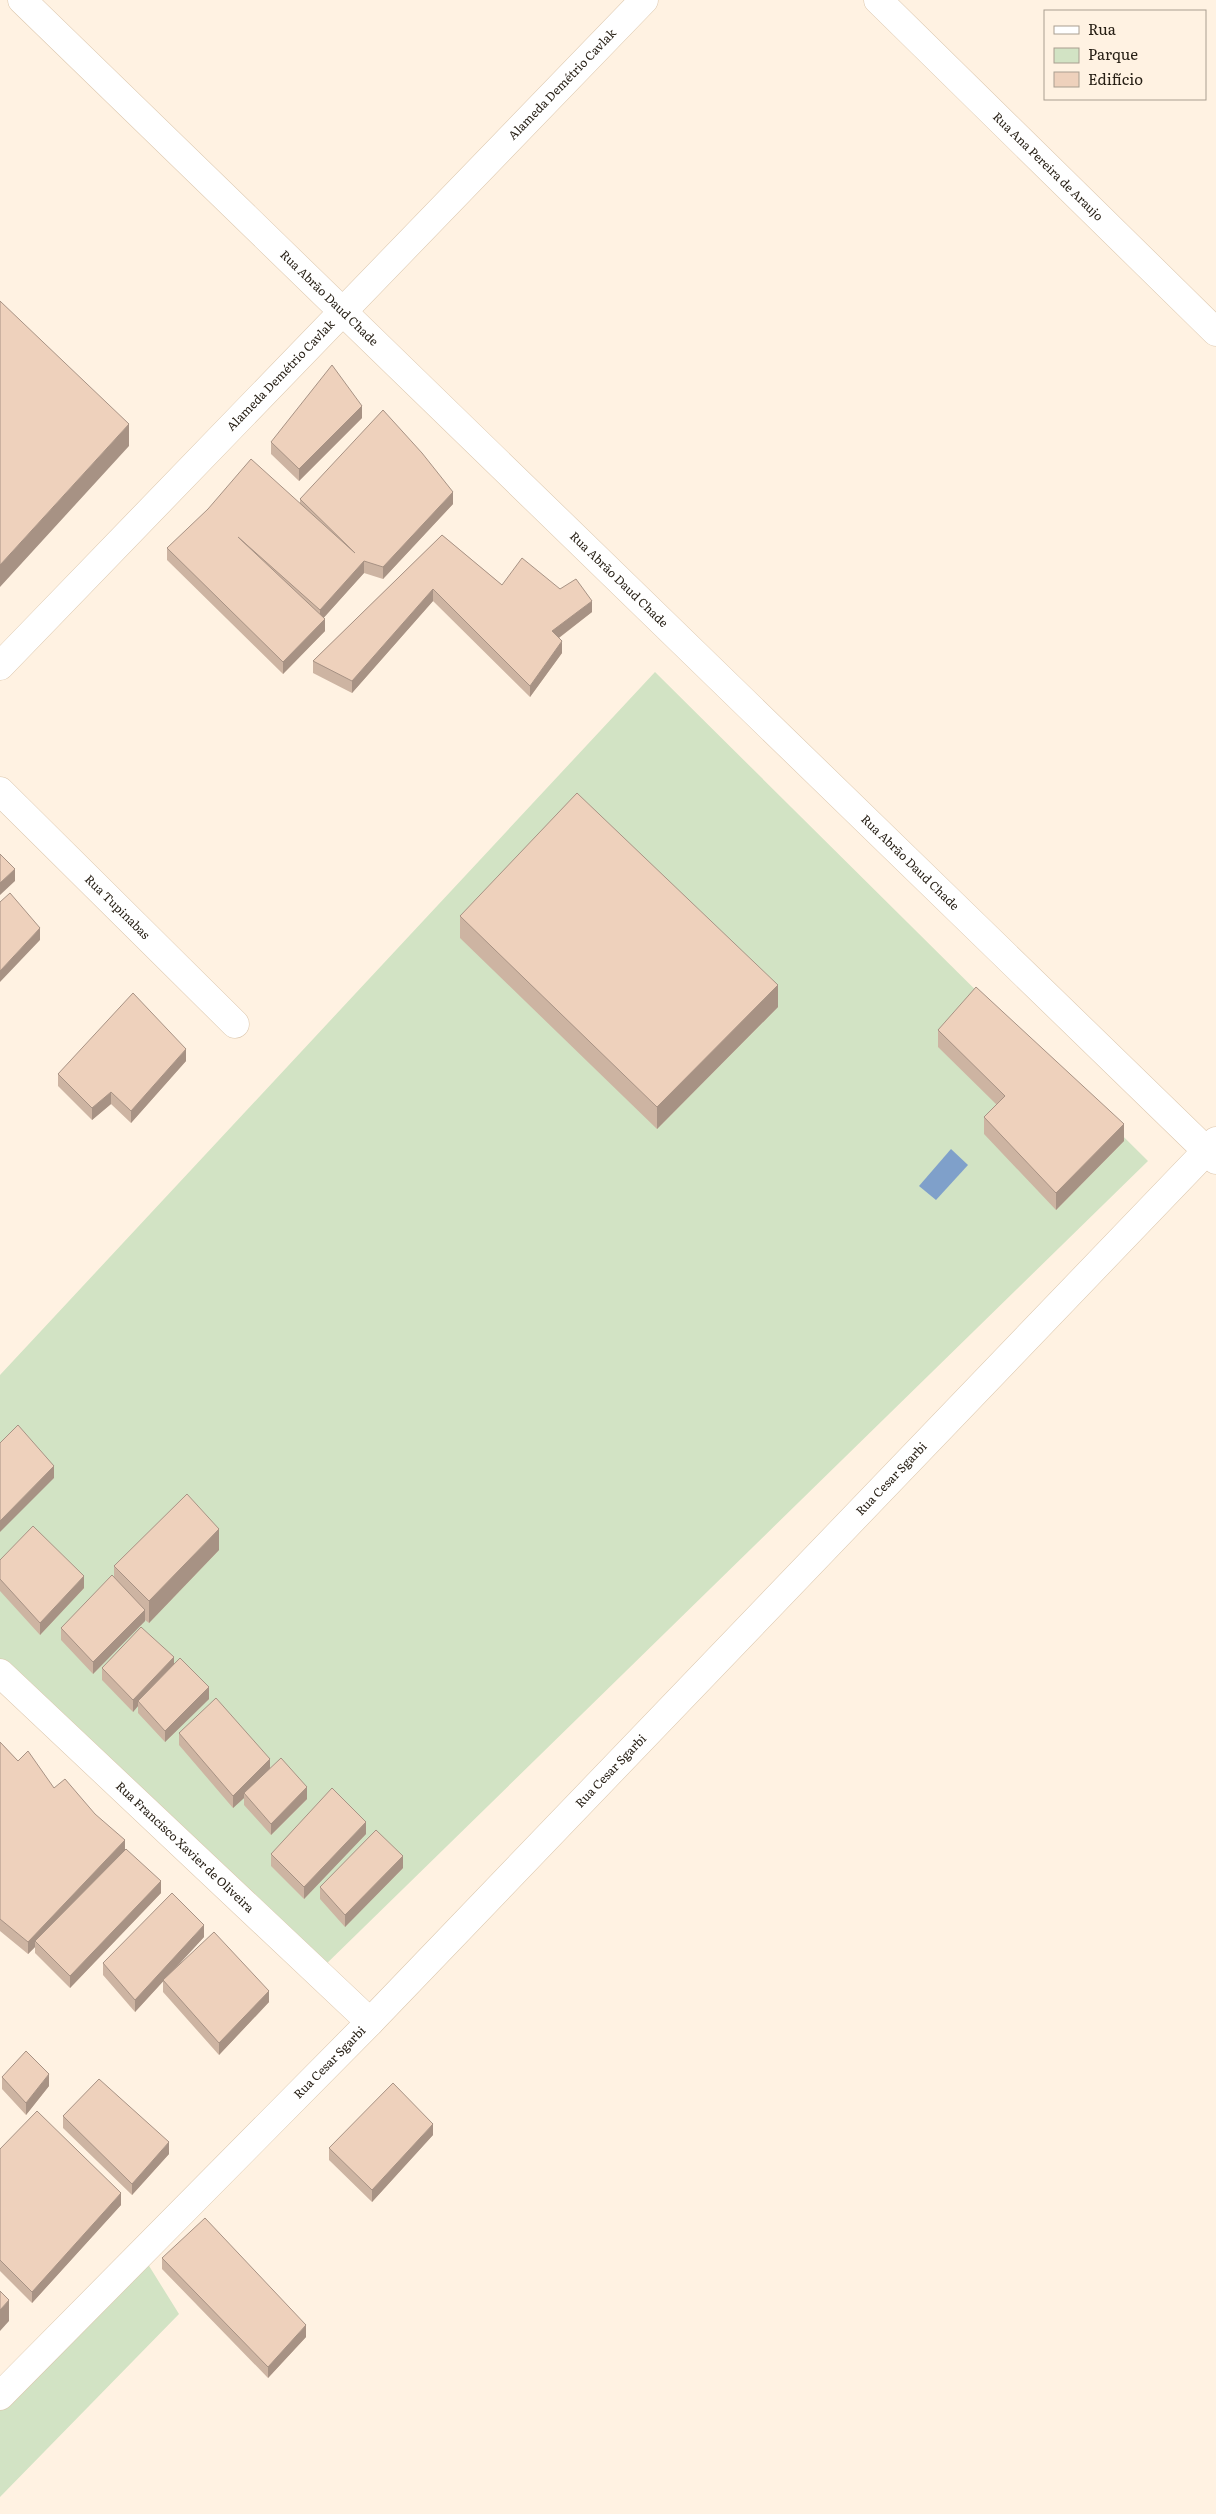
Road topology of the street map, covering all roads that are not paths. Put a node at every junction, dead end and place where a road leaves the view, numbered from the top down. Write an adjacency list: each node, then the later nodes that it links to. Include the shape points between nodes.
1 (22, 0): 4 (street, Rua Abrão Daud Chade)
2 (644, 0): 4 (street, Alameda Demétrio Cavlak)
3 (878, 0): 5 (street, Rua Ana Pereira de Araujo)
4 (343, 312): 6 (street, Alameda Demétrio Cavlak); 9 (street, Rua Abrão Daud Chade)
5 (1216, 332)
6 (0, 666)
7 (0, 790): 8 (street, Rua Tupinabas)
8 (234, 1024)
9 (1213, 1150): 11 (street, Rua Cesar Sgarbi)
10 (0, 1672): 11 (street, Rua Francisco Xavier de Oliveira)
11 (370, 2022): 12 (street, Rua Cesar Sgarbi)
12 (0, 2396)

